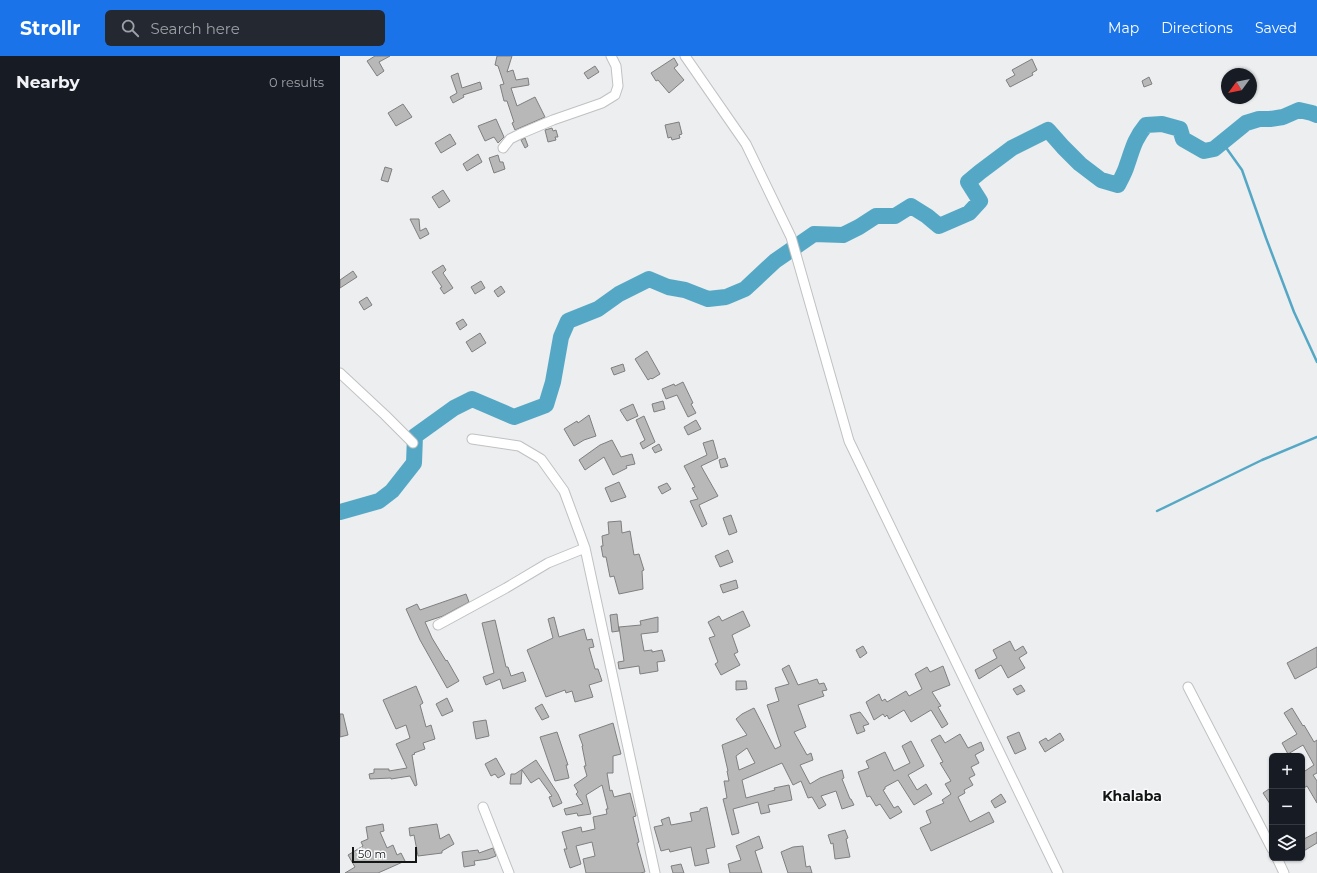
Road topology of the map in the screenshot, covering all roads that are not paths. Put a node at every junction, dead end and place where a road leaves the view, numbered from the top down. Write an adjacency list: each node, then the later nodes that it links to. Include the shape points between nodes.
1 (611, 56): 3 (street, via 616,66 618,86 615,95 602,103 520,134 510,139)
2 (685, 56): 15 (street, via 746,144 791,237 849,441)
3 (503, 148)
4 (340, 373): 6 (street)
5 (472, 439): 7 (street, via 519,446 541,459 564,491)
6 (413, 443)
7 (585, 548): 8 (street, via 548,563); 14 (street)
8 (438, 625)
9 (1188, 687): 11 (street)
10 (483, 807): 13 (street)
11 (1269, 843)
12 (1278, 861): 16 (street)
13 (509, 873)
14 (655, 873)
15 (1058, 873)
16 (1284, 873)

